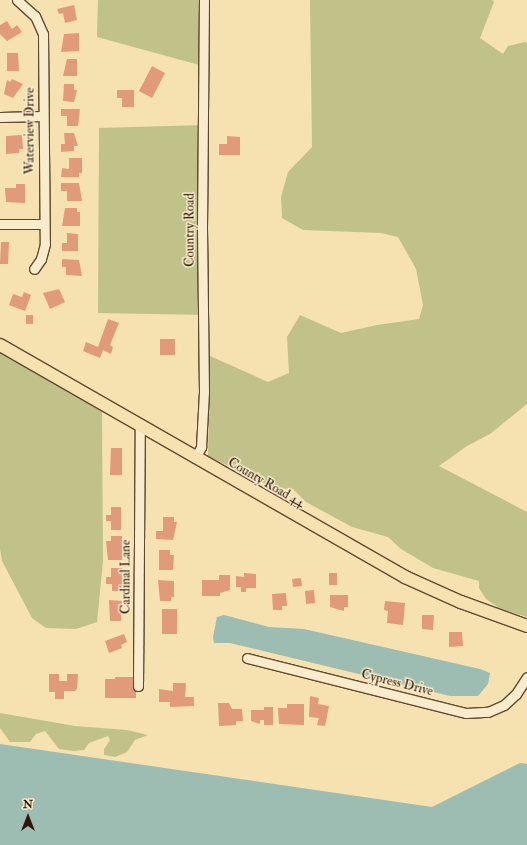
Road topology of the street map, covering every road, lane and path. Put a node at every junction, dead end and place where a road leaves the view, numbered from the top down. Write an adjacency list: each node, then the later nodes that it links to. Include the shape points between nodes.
1 (17, 0): 3 (street, Waterview Drive, via 36,16 43,34)
2 (204, 0): 10 (street, Country Road, via 204,392 201,447)
3 (43, 116): 4 (street); 6 (street, Waterview Drive)
4 (0, 117)
5 (0, 224): 6 (street)
6 (44, 224): 7 (street, Waterview Drive, via 44,252)
7 (34, 269)
8 (0, 345): 9 (main road, County Road 44)
9 (140, 426): 10 (main road, County Road 44); 14 (street, Cardinal Lane)
10 (195, 458): 11 (main road, County Road 44, via 405,577 461,602)
11 (527, 626)
12 (247, 658): 13 (street, Cypress Drive, via 466,713 488,712 504,705 516,694)
13 (527, 677)
14 (138, 686)

